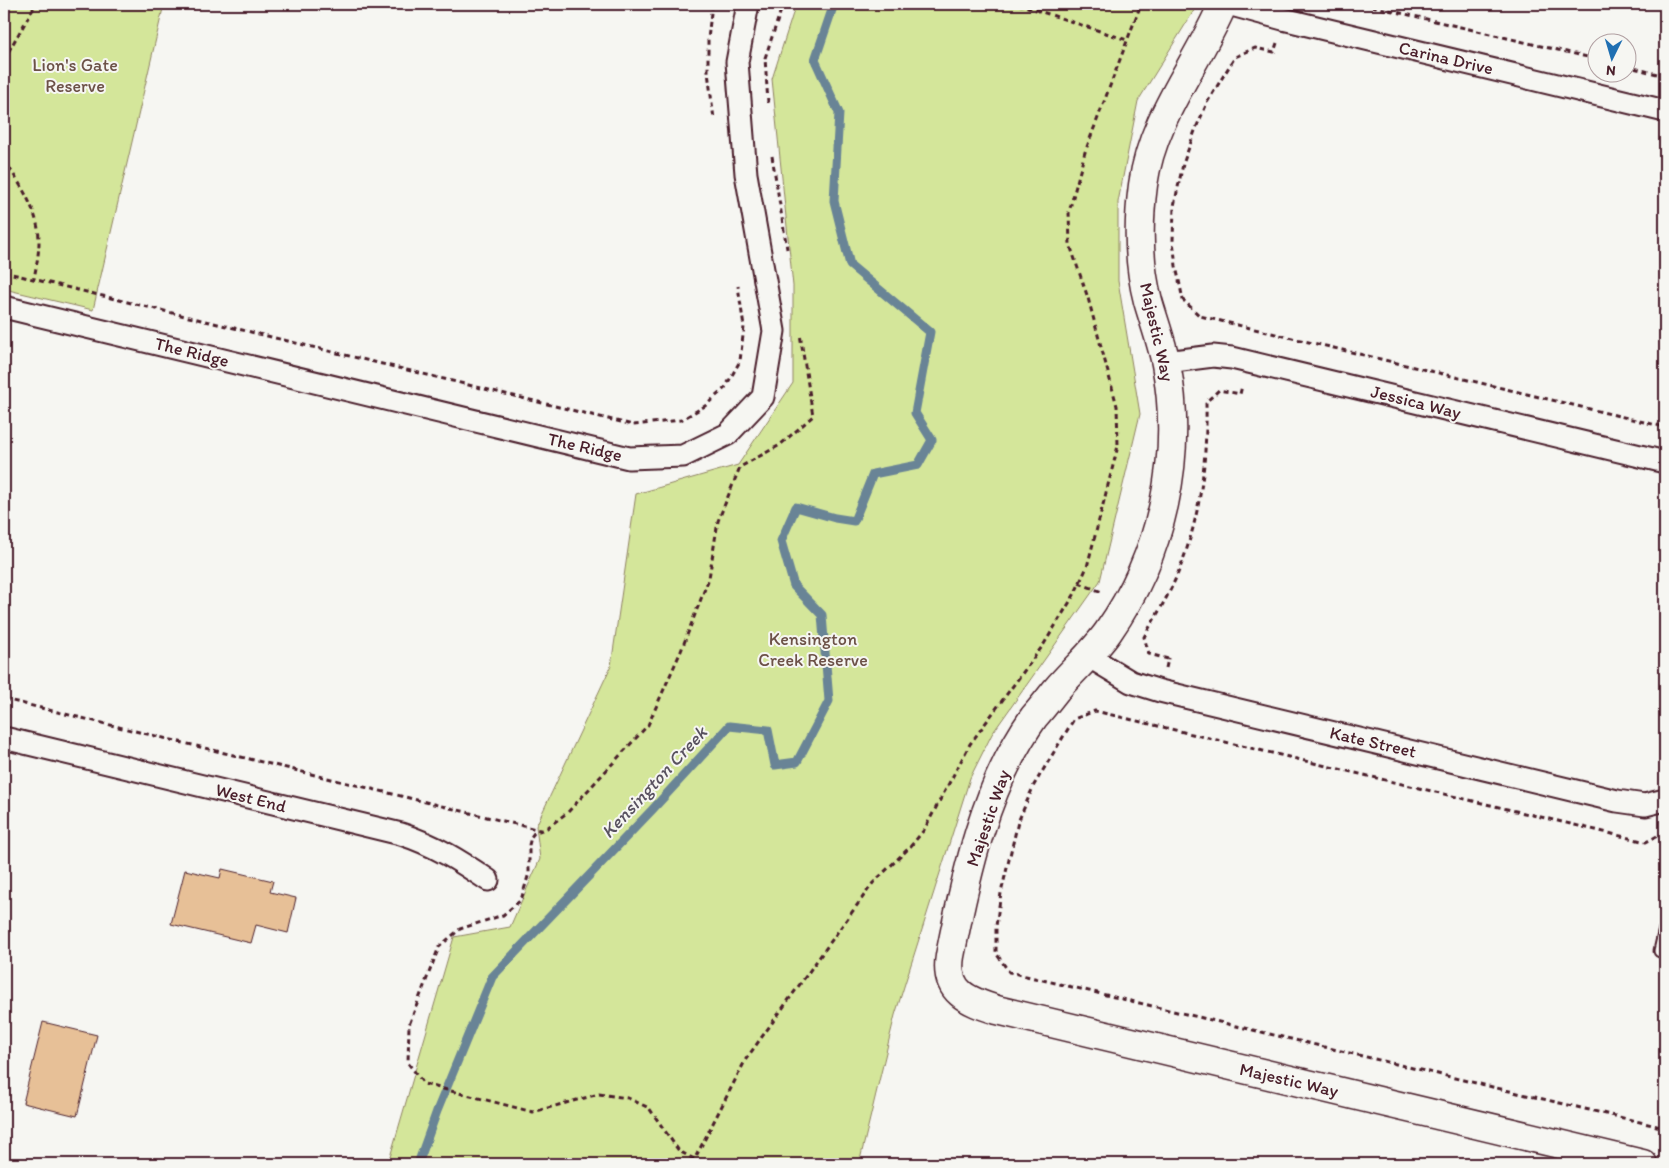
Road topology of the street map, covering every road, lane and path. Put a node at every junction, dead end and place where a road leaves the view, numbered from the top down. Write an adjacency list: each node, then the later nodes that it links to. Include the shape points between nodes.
1 (36, 4): 12 (path)
2 (712, 4): 16 (path, via 708,72)
3 (748, 4): 21 (street, The Ridge, via 737,62 746,174 774,331 763,397 728,434 683,456 629,458)
4 (1018, 4): 10 (path)
5 (1141, 4): 10 (path)
6 (1223, 4): 22 (street, Majestic Way, via 1162,119 1143,183 1140,256 1148,300)
7 (1228, 4): 9 (street, Carina Drive)
8 (1363, 4): 11 (path)
9 (1283, 19): 15 (street, Carina Drive); 25 (path, via 1274,52 1255,48 1235,57 1208,101 1187,150 1179,179 1174,225 1176,266 1183,300 1200,316)
10 (1128, 40): 38 (path, via 1085,152 1069,212 1070,245 1118,406 1118,446 1087,567 1044,644 970,744 924,830 873,884 746,1059)
11 (1586, 57)
12 (4, 59)
13 (1636, 69): 14 (path)
14 (1665, 76)
15 (1665, 111)
16 (715, 120)
17 (4, 160): 19 (path, via 24,192 38,224)
18 (4, 272): 19 (path)
19 (34, 279): 20 (path, via 633,425 681,420 705,406 725,388 740,361 744,327)
20 (738, 281)
21 (4, 307)
22 (1166, 362): 26 (street, Jessica Way, via 1213,356 1232,358); 27 (street, Majestic Way, via 1171,394 1172,440 1163,508 1150,552 1134,586 1108,631)
23 (1243, 380): 24 (path, via 1240,394 1219,390)
24 (1206, 402)
25 (1665, 427)
26 (1665, 462)
27 (1088, 656): 30 (street, Kate Street, via 1131,682 1160,691 1628,803 1645,805); 40 (street, Majestic Way, via 1056,690 1025,731 990,803 976,843 950,956 951,979 960,993 996,1010)
28 (4, 699): 31 (path)
29 (4, 738): 34 (street, West End, via 401,834 444,851)
30 (1665, 800)
31 (542, 830)
32 (1665, 832): 37 (path, via 1646,842 1094,711 1074,719 1042,769 1026,802 1012,840 1001,893 996,952 1009,972)
33 (531, 837): 38 (path, via 529,873 521,900 504,915 460,929 439,947 409,1025 408,1063 424,1084 533,1112 599,1094 628,1098 649,1108 679,1151)
34 (488, 880)
35 (1665, 929): 36 (lane)
36 (1660, 951)
37 (1665, 1128)
38 (694, 1159): 39 (path)
39 (692, 1164)
40 (1642, 1164)

